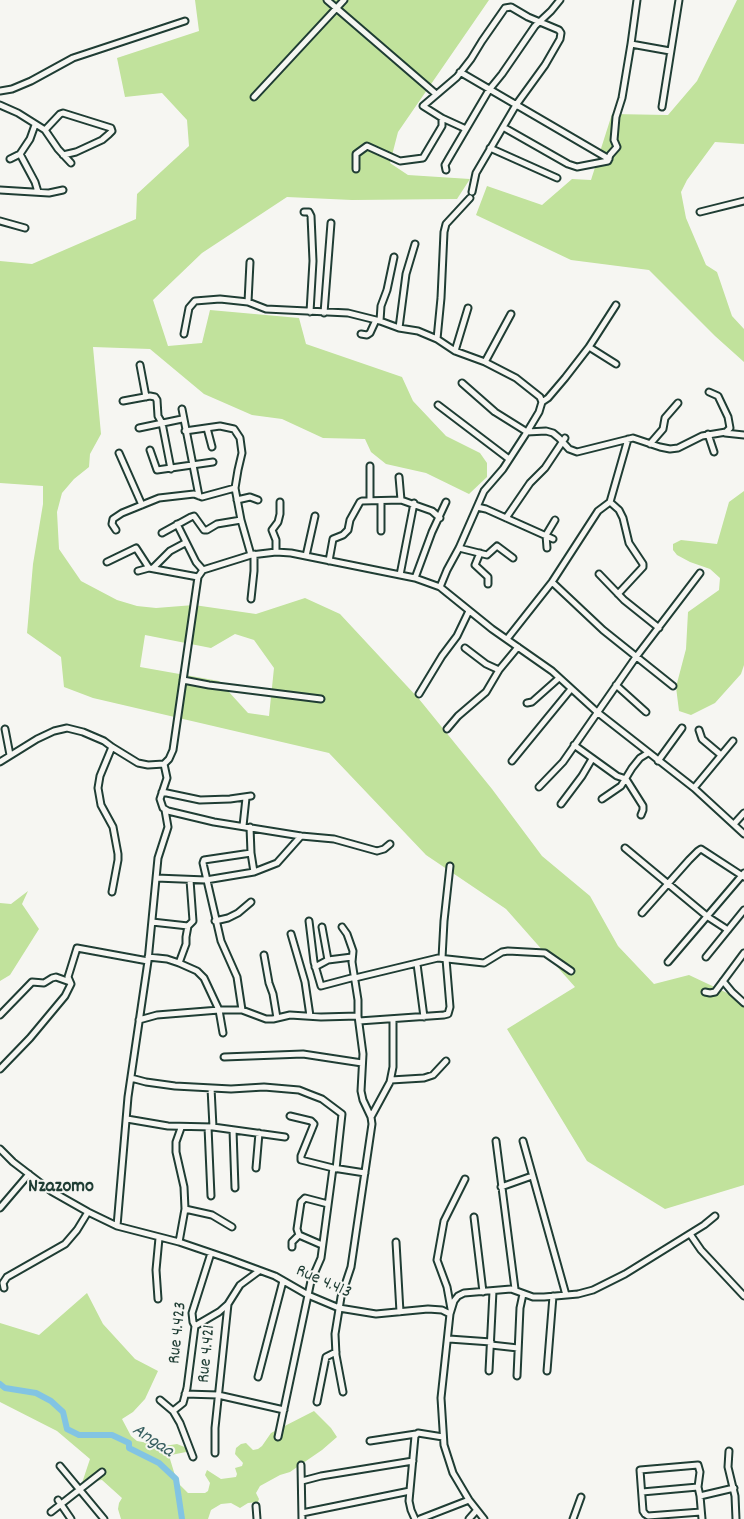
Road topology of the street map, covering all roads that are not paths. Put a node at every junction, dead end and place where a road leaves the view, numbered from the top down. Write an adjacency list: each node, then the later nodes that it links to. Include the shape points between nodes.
1 (327, 0): 6 (street)
2 (344, 0): 6 (street)
3 (560, 0): 8 (street)
4 (637, 0): 9 (street)
5 (679, 0): 10 (street)
6 (336, 8): 14 (street); 15 (street)
7 (185, 21): 13 (street, via 73,58 31,81)
8 (538, 22): 11 (street, via 511,7 506,8); 12 (street); 17 (street, via 559,30 561,36 545,66)
9 (631, 44): 10 (street); 28 (street, via 616,117 614,140 617,147)
10 (670, 51): 18 (street)
11 (460, 72): 12 (street); 14 (street)
12 (489, 90): 17 (street); 22 (street)
13 (0, 91)
14 (436, 94): 19 (street, via 423,106)
15 (254, 98)
16 (0, 105): 20 (street)
17 (516, 106): 21 (street); 28 (street)
18 (662, 107)
19 (442, 118): 22 (street); 30 (street, via 442,126 423,158 400,161 367,146 356,154)
20 (35, 125): 23 (street); 25 (street)
21 (504, 126): 24 (street); 28 (street, via 577,167)
22 (466, 129): 31 (street, via 445,165)
23 (45, 130): 26 (street); 26 (street, via 63,113 111,128 112,131 102,140)
24 (490, 148): 32 (street); 36 (street, via 474,178)
25 (20, 154): 27 (street); 35 (street)
26 (63, 155): 29 (street)
27 (10, 159)
28 (609, 160)
29 (71, 163)
30 (356, 169)
31 (446, 170)
32 (557, 178)
33 (0, 190): 35 (street)
34 (64, 190): 35 (street)
35 (38, 192)
36 (472, 192)
37 (470, 198): 57 (street, via 446,224 444,232)
38 (744, 201): 40 (street)
39 (304, 212): 50 (street, via 311,216)
40 (700, 212)
41 (0, 221): 43 (street)
42 (331, 223): 51 (street)
43 (25, 228)
44 (415, 244): 54 (street, via 406,274)
45 (394, 257): 53 (street)
46 (250, 262): 47 (street)
47 (248, 302): 50 (street, via 266,310); 55 (street, via 195,301 189,308)
48 (616, 305): 58 (street)
49 (468, 308): 59 (street)
50 (310, 312): 51 (street)
51 (324, 313): 53 (street, via 348,313)
52 (511, 314): 60 (street)
53 (378, 321): 54 (street); 56 (street, via 370,333)
54 (399, 328): 57 (street)
55 (184, 334)
56 (362, 334)
57 (437, 339): 59 (street)
58 (588, 347): 61 (street); 67 (street)
59 (455, 351): 60 (street)
60 (485, 362): 67 (street, via 516,378)
61 (616, 364)
62 (140, 365): 65 (street)
63 (462, 383): 76 (street, via 495,412)
64 (709, 392): 77 (street, via 718,396 730,423 728,431)
65 (146, 396): 66 (street); 72 (street, via 157,400)
66 (123, 401)
67 (542, 402): 76 (street)
68 (678, 403): 82 (street)
69 (438, 405): 87 (street)
70 (182, 410): 71 (street)
71 (182, 419): 72 (street); 75 (street)
72 (162, 423): 73 (street); 91 (street)
73 (139, 428)
74 (207, 428): 75 (street); 83 (street); 93 (street, via 234,429 240,438 242,454)
75 (185, 432): 89 (street)
76 (527, 432): 81 (street, via 546,430); 87 (street)
77 (720, 432): 78 (street); 79 (street)
78 (708, 434): 82 (street, via 678,448); 86 (street)
79 (744, 435)
80 (628, 439): 81 (street, via 577,452 569,449); 82 (street); 102 (street)
81 (564, 440): 108 (street)
82 (650, 444)
83 (212, 447)
84 (150, 450): 91 (street, via 157,470)
85 (119, 452): 104 (street)
86 (714, 452)
87 (509, 459): 105 (street, via 484,491)
88 (213, 462): 89 (street)
89 (192, 466): 91 (street); 94 (street)
90 (370, 466): 98 (street)
91 (170, 469)
92 (399, 477): 97 (street)
93 (236, 488): 94 (street); 95 (street)
94 (198, 496): 104 (street, via 159,498)
95 (237, 500): 96 (street, via 250,497); 109 (street)
96 (258, 500)
97 (401, 500): 99 (street); 103 (street)
98 (370, 501): 99 (street); 125 (street, via 360,502 348,530 333,539)
99 (381, 501): 113 (street)
100 (280, 502): 120 (street, via 278,522 272,530)
101 (446, 502): 107 (street)
102 (610, 502): 135 (street, via 598,511); 138 (street, via 619,510 629,543 643,564)
103 (414, 503): 107 (street); 132 (street)
104 (142, 506): 112 (street, via 113,519)
105 (477, 507): 108 (street); 118 (street)
106 (315, 516): 123 (street)
107 (440, 518): 134 (street)
108 (506, 518): 115 (street)
109 (241, 520): 111 (street, via 217,524 207,530 194,516); 122 (street)
110 (555, 520): 115 (street)
111 (177, 524): 114 (street); 117 (street)
112 (116, 530)
113 (381, 531)
114 (162, 533)
115 (546, 535): 116 (street); 119 (street)
116 (553, 539)
117 (186, 543): 127 (street, via 170,551); 129 (street)
118 (459, 548): 121 (street); 137 (street)
119 (547, 548)
120 (276, 552): 122 (street); 123 (street)
121 (480, 553): 124 (street, via 487,555 497,546); 136 (street, via 475,565 488,577)
122 (252, 555): 129 (street); 139 (street)
123 (306, 556): 125 (street)
124 (513, 558)
125 (328, 561): 132 (street)
126 (107, 562): 127 (street, via 136,548)
127 (151, 568): 128 (street); 133 (street)
128 (138, 570)
129 (203, 570): 133 (street)
130 (700, 573): 141 (street)
131 (599, 574): 138 (street)
132 (400, 575): 134 (street)
133 (198, 577): 148 (street)
134 (415, 578): 137 (street)
135 (552, 582): 142 (street); 145 (street)
136 (488, 584)
137 (440, 587): 140 (street)
138 (618, 594): 141 (street)
139 (251, 599)
140 (469, 611): 142 (street); 152 (street, via 457,636)
141 (659, 628): 145 (street)
142 (507, 639): 143 (street)
143 (518, 647): 146 (street); 147 (street)
144 (465, 648): 146 (street)
145 (636, 657): 149 (street); 150 (street)
146 (499, 670): 159 (street, via 486,692)
147 (559, 678): 151 (street); 154 (street)
148 (183, 680): 153 (street); 171 (street, via 173,750)
149 (616, 685): 155 (street); 156 (street)
150 (673, 686)
151 (570, 689): 155 (street); 168 (street)
152 (419, 694)
153 (322, 699)
154 (527, 703)
155 (597, 712): 162 (street); 164 (street)
156 (646, 712)
157 (682, 728): 169 (street)
158 (5, 729): 165 (street)
159 (447, 729)
160 (699, 730): 166 (street, via 702,739)
161 (733, 741): 166 (street)
162 (574, 745): 167 (street); 173 (street)
163 (112, 747): 165 (street, via 104,740 67,728 37,739); 171 (street, via 138,763); 196 (street, via 98,788 101,805 113,828 118,854)
164 (648, 753): 169 (street); 172 (street, via 640,758)
165 (10, 755): 170 (street)
166 (721, 755): 174 (street)
167 (592, 760): 172 (street); 177 (street)
168 (512, 761)
169 (658, 761): 174 (street)
170 (0, 762)
171 (164, 764): 175 (street, via 167,778)
172 (626, 779): 176 (street); 180 (street, via 643,806)
173 (539, 787)
174 (694, 788): 181 (street)
175 (162, 792): 178 (street, via 160,799); 182 (street, via 200,800 248,797)
176 (602, 800)
177 (561, 804)
178 (165, 810): 182 (street); 192 (street, via 168,827 158,858)
179 (744, 813): 181 (street)
180 (641, 815)
181 (734, 824): 184 (street)
182 (243, 826): 183 (street)
183 (250, 827): 185 (street); 188 (street)
184 (744, 834)
185 (302, 836): 186 (street, via 334,839 377,851); 190 (street, via 277,863)
186 (390, 844)
187 (625, 848): 195 (street)
188 (251, 852): 190 (street); 194 (street, via 204,860)
189 (450, 866): 213 (street)
190 (254, 872): 194 (street)
191 (743, 875): 195 (street, via 702,849); 200 (street)
192 (156, 878): 193 (street); 203 (street)
193 (190, 880): 194 (street); 204 (street, via 193,921)
194 (206, 880): 201 (street)
195 (668, 884): 199 (street); 200 (street)
196 (112, 892)
197 (251, 902): 201 (street, via 238,913)
198 (744, 910): 207 (street)
199 (642, 913)
200 (708, 917): 207 (street); 216 (street)
201 (215, 921): 227 (street, via 237,977)
202 (309, 921): 219 (street)
203 (152, 922): 204 (street); 214 (street)
204 (188, 926): 217 (street)
205 (322, 927): 215 (street)
206 (342, 927): 211 (street, via 353,952)
207 (728, 930): 212 (street)
208 (291, 934): 229 (street, via 305,982)
209 (744, 953): 222 (street)
210 (264, 955): 231 (street)
211 (352, 957): 215 (street); 221 (street)
212 (706, 957)
213 (444, 958): 218 (street); 220 (street, via 480,964 504,951 540,952); 230 (street, via 450,1011 444,1016)
214 (148, 959): 217 (street); 223 (street, via 79,948 68,976); 233 (street)
215 (328, 960): 219 (street)
216 (668, 962)
217 (179, 963): 226 (street, via 204,978)
218 (417, 964): 221 (street); 230 (street)
219 (315, 967): 221 (street, via 321,986)
220 (571, 971)
221 (355, 978): 232 (street)
222 (723, 981): 224 (street, via 713,993); 225 (street)
223 (71, 982): 228 (street, via 52,978 44,983 32,982); 239 (street, via 64,996 30,1038)
224 (705, 992)
225 (744, 1003)
226 (219, 1010): 227 (street); 233 (street, via 157,1015); 235 (street)
227 (242, 1010): 231 (street, via 266,1019)
228 (0, 1015)
229 (310, 1016): 231 (street, via 290,1014); 232 (street)
230 (424, 1017): 234 (street)
231 (277, 1018)
232 (359, 1019): 234 (street); 238 (street)
233 (139, 1020): 240 (street)
234 (393, 1020): 241 (street, via 394,1067)
235 (222, 1033)
236 (224, 1057): 238 (street, via 303,1054)
237 (446, 1061): 241 (street, via 433,1075)
238 (362, 1063): 244 (street, via 362,1096)
239 (0, 1069)
240 (131, 1078): 242 (street, via 165,1085); 245 (street)
241 (391, 1080): 244 (street)
242 (211, 1088): 246 (street); 255 (street, via 289,1089 322,1099 342,1114)
243 (290, 1116): 255 (street, via 314,1124 301,1160)
244 (371, 1117): 256 (street)
245 (127, 1119): 247 (street); 269 (street)
246 (210, 1127): 247 (street); 248 (street); 262 (street)
247 (181, 1128): 265 (street, via 176,1152)
248 (233, 1130): 249 (street); 261 (street)
249 (259, 1133): 250 (street); 254 (street)
250 (285, 1137)
251 (496, 1141): 260 (street)
252 (523, 1141): 258 (street)
253 (0, 1149): 257 (street, Rue 4.413)
254 (256, 1168)
255 (334, 1168): 256 (street); 263 (street)
256 (365, 1173): 292 (street, via 351,1266)
257 (29, 1174): 264 (street); 266 (street, Rue 4.413)
258 (532, 1176): 260 (street); 287 (street)
259 (465, 1179): 294 (street, via 444,1221 437,1260 447,1287)
260 (501, 1187): 282 (street)
261 (235, 1188)
262 (211, 1196)
263 (328, 1204): 272 (street, via 308,1198 302,1200 297,1229); 276 (street)
264 (1, 1206)
265 (185, 1209): 270 (street, via 212,1215); 274 (street)
266 (88, 1212): 269 (street, Rue 4.413); 281 (street, via 65,1244 7,1276)
267 (715, 1216): 271 (street)
268 (474, 1217): 284 (street)
269 (117, 1226): 273 (street, Rue 4.413)
270 (232, 1227)
271 (690, 1234): 287 (street, via 609,1282 578,1294); 289 (street, via 700,1250)
272 (299, 1235): 276 (street); 277 (street, via 292,1242)
273 (159, 1238): 274 (street, Rue 4.413); 290 (street)
274 (179, 1242): 278 (street, Rue 4.413)
275 (396, 1242): 293 (street)
276 (322, 1245): 286 (street, via 321,1258)
277 (292, 1247)
278 (211, 1253): 279 (street, Rue 4.413); 295 (street, Rue 4.423, via 192,1313)
279 (258, 1271): 280 (street, Rue 4.413); 291 (street, Rue 4.421, via 240,1286)
280 (284, 1280): 286 (street, Rue 4.413); 303 (street)
281 (4, 1288)
282 (515, 1289): 283 (street); 285 (street)
283 (493, 1291): 284 (street); 297 (street)
284 (483, 1292): 294 (street, via 461,1294 454,1301)
285 (523, 1294): 288 (street); 298 (street)
286 (308, 1295): 292 (street, Rue 4.413); 309 (street)
287 (566, 1295): 288 (street)
288 (553, 1296): 301 (street)
289 (744, 1296)
290 (158, 1299)
291 (228, 1304): 295 (street); 306 (street, Rue 4.421)
292 (339, 1308): 293 (street, Rue 4.413, via 384,1315); 299 (street)
293 (400, 1312): 294 (street, Rue 4.413, via 436,1309)
294 (451, 1312): 296 (street)
295 (195, 1326): 305 (street, Rue 4.423)
296 (448, 1339): 297 (street); 313 (street, via 442,1398)
297 (491, 1344): 298 (street); 300 (street)
298 (518, 1348): 302 (street)
299 (336, 1352): 304 (street); 308 (street, via 326,1357)
300 (489, 1371)
301 (547, 1371)
302 (517, 1376)
303 (258, 1377)
304 (342, 1392)
305 (185, 1394): 306 (street); 310 (street, Rue 4.423, via 183,1403)
306 (218, 1395): 309 (street); 316 (street, Rue 4.421)
307 (160, 1400): 310 (street)
308 (317, 1402)
309 (284, 1410): 312 (street)
310 (173, 1411): 317 (street)
311 (416, 1434): 313 (street); 314 (street); 318 (street)
312 (278, 1437)
313 (444, 1437): 330 (street, via 447,1458)
314 (370, 1441)
315 (729, 1451): 324 (street, via 728,1467)
316 (216, 1453)
317 (193, 1457)
318 (413, 1461): 322 (street); 326 (street)
319 (60, 1466): 325 (street)
320 (301, 1466): 322 (street)
321 (102, 1472): 325 (street)
322 (302, 1481): 336 (street)
323 (698, 1487): 327 (street); 327 (street, via 698,1465 641,1469); 328 (street)
324 (734, 1488): 328 (street); 346 (street)
325 (80, 1489): 331 (street); 337 (street)
326 (410, 1491): 336 (street); 340 (street)
327 (642, 1492): 335 (street, via 644,1511 648,1516)
328 (700, 1496): 335 (street)
329 (581, 1497): 344 (street)
330 (469, 1500): 333 (street); 341 (street)
331 (59, 1503): 334 (street); 338 (street)
332 (256, 1506): 339 (street)
333 (476, 1511): 342 (street); 343 (street)
334 (52, 1512)
335 (701, 1512): 345 (street)
336 (302, 1516)
337 (102, 1518)
338 (71, 1519)
339 (257, 1519)
340 (415, 1519)
341 (420, 1519)
342 (469, 1519)
343 (484, 1519)
344 (573, 1519)
345 (702, 1519)
346 (736, 1519)

